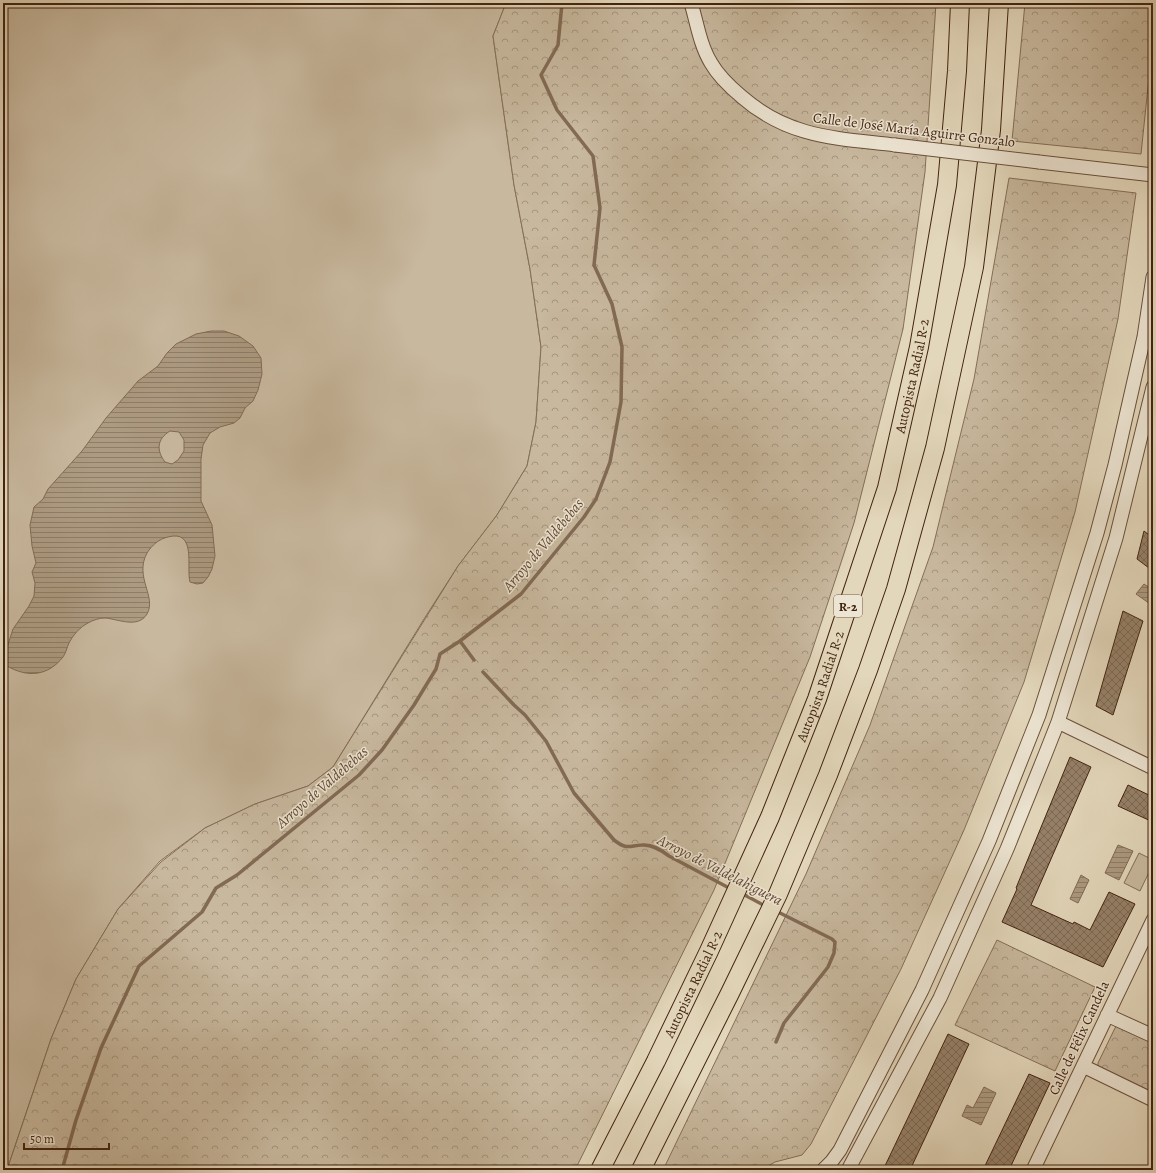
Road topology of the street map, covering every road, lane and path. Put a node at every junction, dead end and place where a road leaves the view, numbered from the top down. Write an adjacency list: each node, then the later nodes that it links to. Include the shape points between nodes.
1 (691, 3): 4 (street, Calle de José María Aguirre Gonzalo, bridge, via 702,43 711,63 725,83 748,103 784,125 828,137)
2 (960, 3): 14 (highway, Autopista Radial R-2 / R-2, via 947,185 919,347 887,488 817,699 770,817 706,958)
3 (999, 3): 15 (highway, via 991,130 974,267 935,448 896,589 828,775 778,894)
4 (1153, 175)
5 (1153, 277): 16 (street, via 1142,344 1115,465 1097,533 1039,715 989,841 922,990 840,1150)
6 (1153, 387): 7 (street, via 1116,538)
7 (1058, 722): 8 (street); 17 (street, via 1006,849 940,998)
8 (1153, 768)
9 (1153, 920): 10 (street, Calle de Félix Candela)
10 (1108, 1015): 11 (street); 12 (street, Calle de Félix Candela)
11 (1153, 1036)
12 (1083, 1066): 13 (street); 18 (street, Calle de Félix Candela)
13 (1153, 1100)
14 (600, 1170)
15 (641, 1170)
16 (823, 1170)
17 (848, 1170)
18 (1033, 1170)

